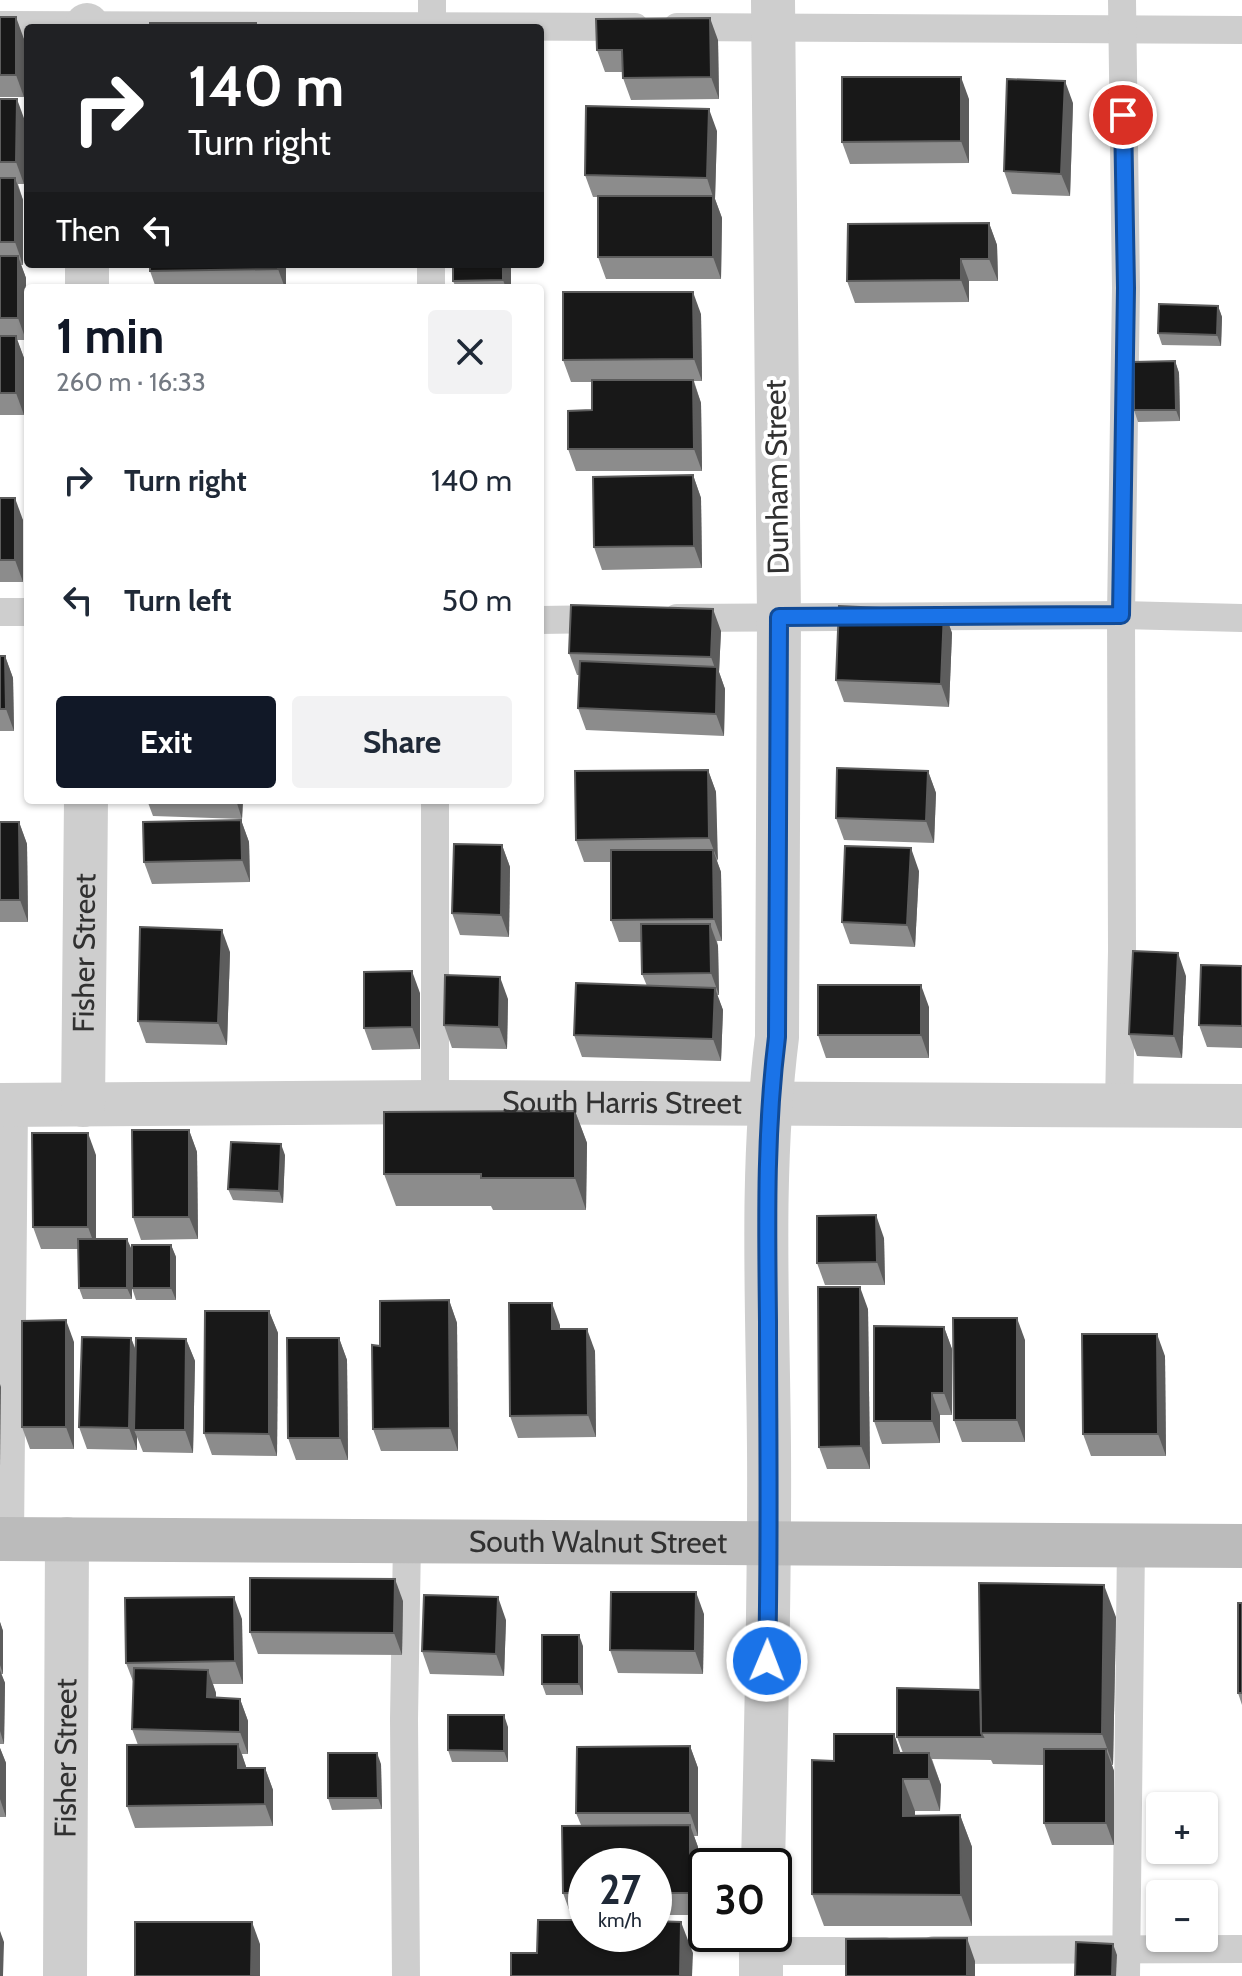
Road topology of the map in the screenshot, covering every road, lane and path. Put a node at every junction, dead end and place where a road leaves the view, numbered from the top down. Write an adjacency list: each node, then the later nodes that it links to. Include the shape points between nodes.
1 (1122, 0): 7 (lane)
2 (773, 14): 3 (lane); 7 (lane); 12 (street, Dunham Street)
3 (432, 18): 4 (lane)
4 (173, 24)
5 (0, 25): 6 (lane)
6 (24, 25)
7 (1121, 29): 8 (lane); 11 (lane, via 1126,288)
8 (1242, 30)
9 (0, 612): 10 (lane)
10 (24, 612)
11 (1121, 615): 12 (lane); 13 (lane); 21 (lane)
12 (779, 617): 14 (lane); 18 (street, Dunham Street, via 777,1037)
13 (1242, 618)
14 (544, 620)
15 (86, 804): 20 (street, Fisher Street)
16 (435, 804): 17 (lane)
17 (435, 1102): 18 (street, South Harris Street); 20 (street, South Harris Street)
18 (769, 1104): 21 (street, South Harris Street); 26 (street, Dunham Street)
19 (7, 1105): 20 (street, South Harris Street); 23 (lane)
20 (83, 1105)
21 (1119, 1105): 22 (street, South Harris Street)
22 (1242, 1106)
23 (5, 1539): 24 (street, South Walnut Street)
24 (67, 1539): 25 (street, South Walnut Street); 33 (street, Fisher Street)
25 (407, 1542): 26 (street, South Walnut Street); 34 (lane)
26 (770, 1543): 27 (street, South Walnut Street); 29 (street, Dunham Street)
27 (1131, 1545): 28 (street, South Walnut Street); 32 (lane)
28 (1242, 1546)
29 (763, 1848)
30 (1242, 1949): 32 (lane)
31 (761, 1954): 32 (lane)
32 (1126, 1963)
33 (65, 1976)
34 (406, 1976)

